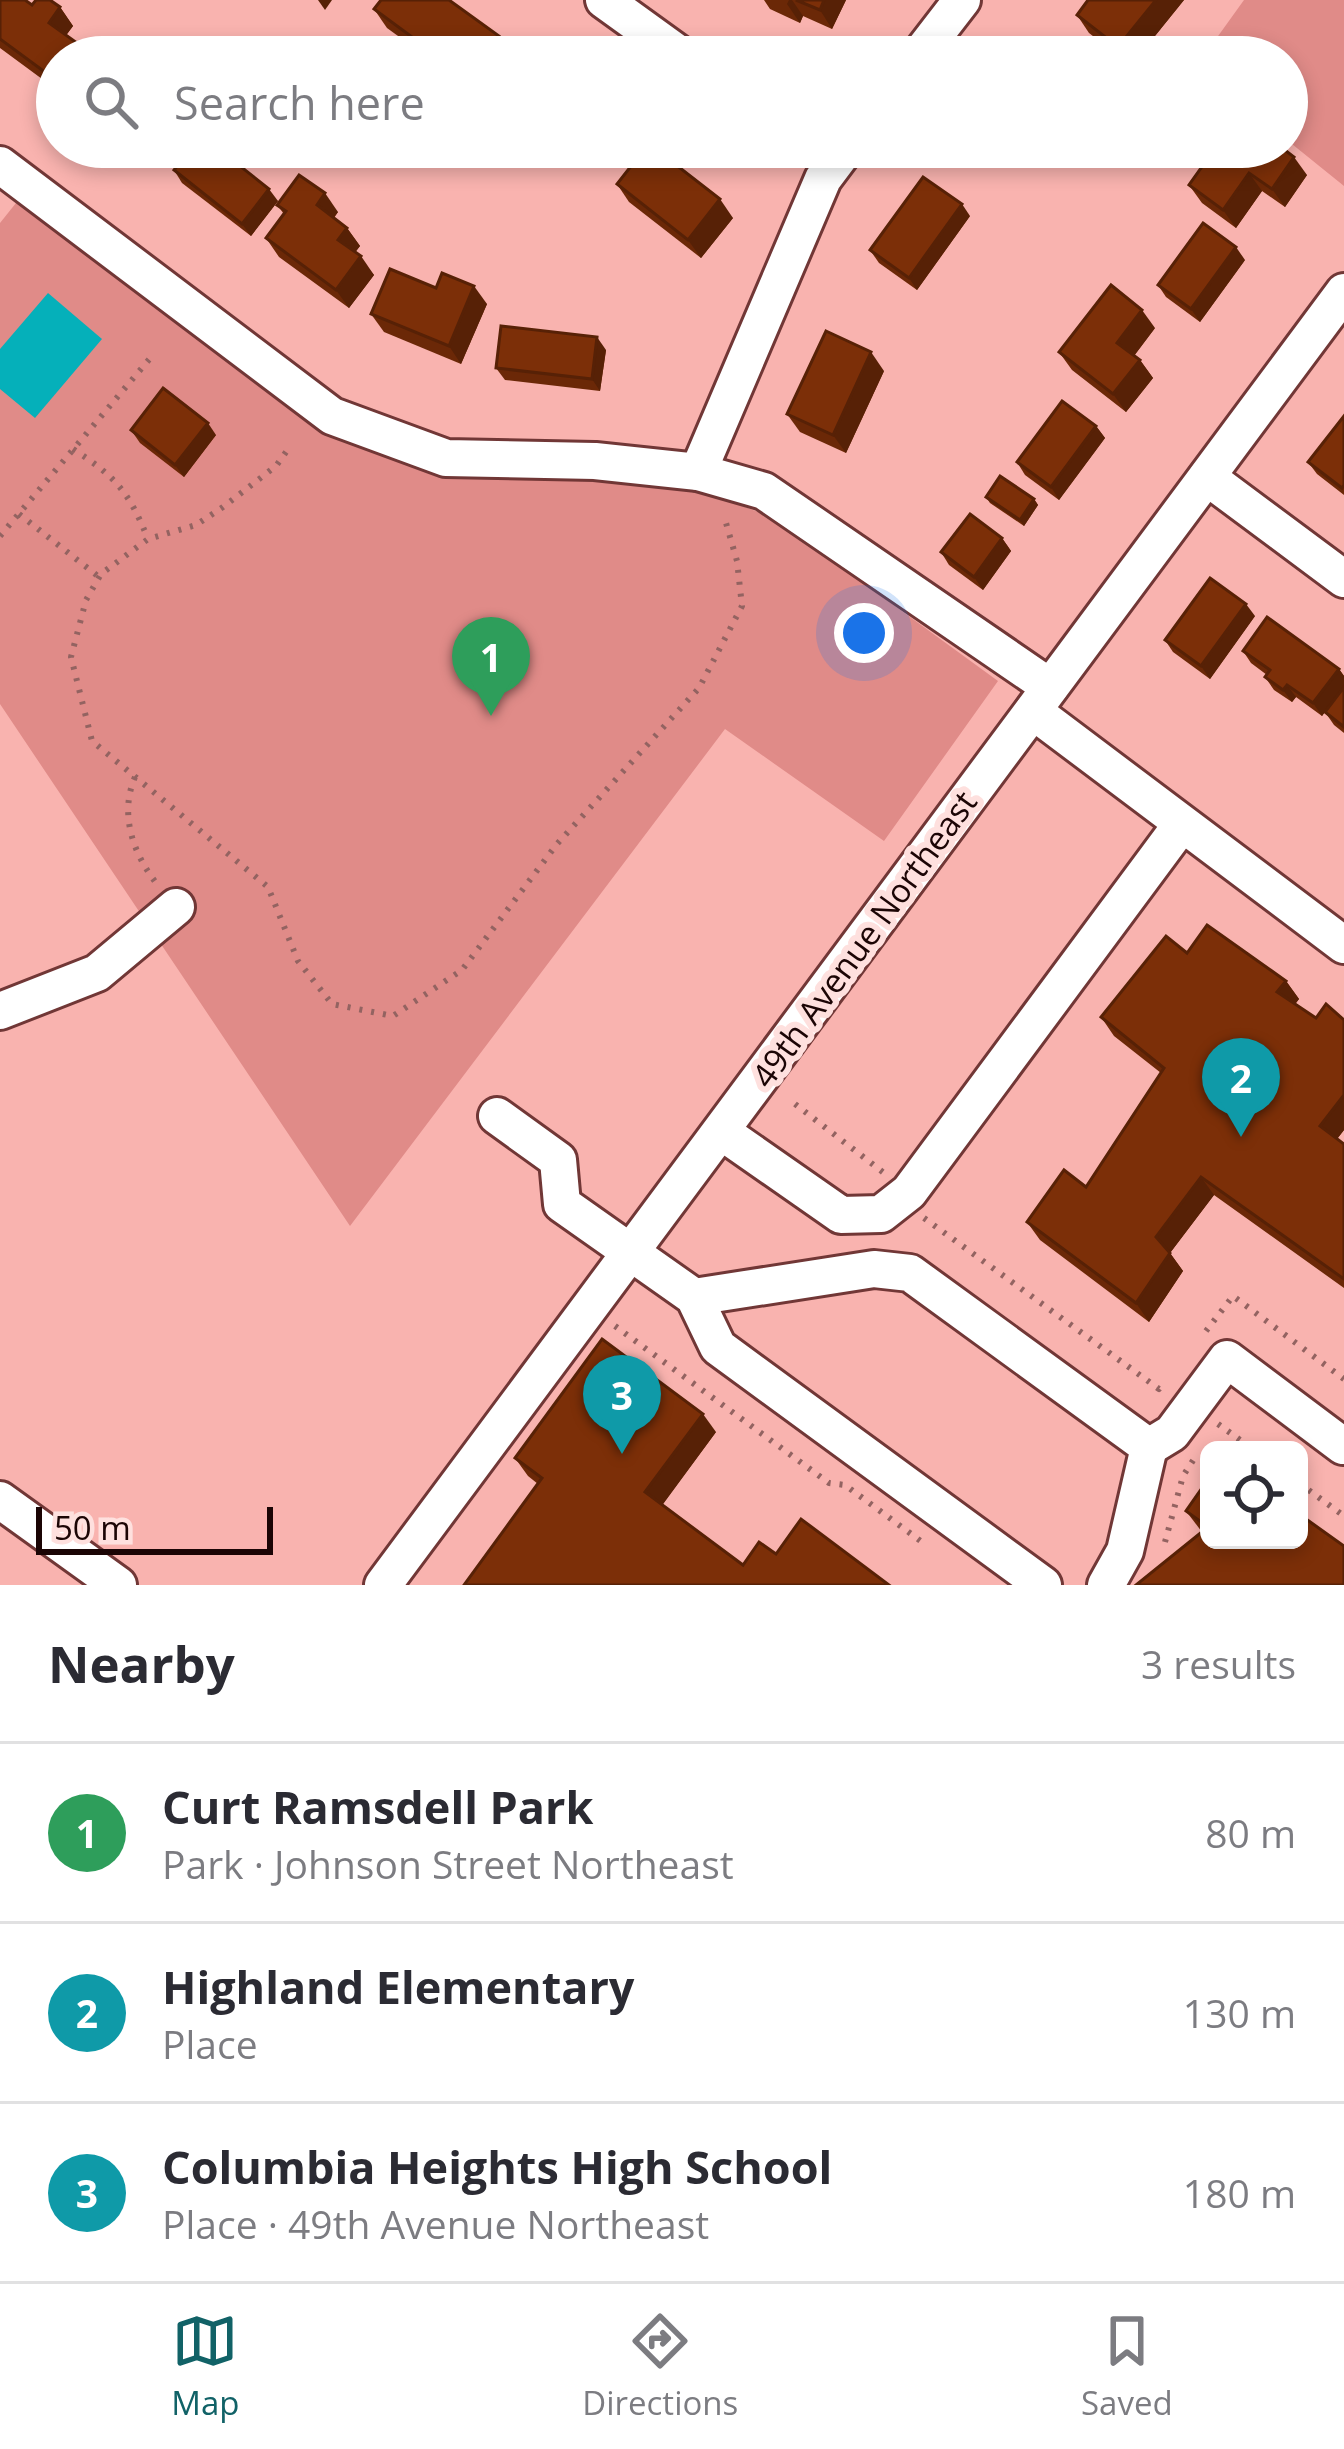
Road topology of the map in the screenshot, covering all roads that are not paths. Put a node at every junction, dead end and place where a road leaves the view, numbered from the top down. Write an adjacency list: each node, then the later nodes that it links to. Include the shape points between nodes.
1 (604, 0): 3 (street)
2 (962, 0): 4 (street)
3 (654, 36)
4 (934, 36)
5 (0, 165): 8 (street, via 332,416 446,458)
6 (826, 168): 8 (street)
7 (1344, 292): 9 (street, 49th Avenue Northeast)
8 (698, 472): 11 (street, via 764,490)
9 (1207, 477): 10 (street); 11 (street, 49th Avenue Northeast)
10 (1344, 579)
11 (1042, 699): 12 (street); 17 (street, 49th Avenue Northeast)
12 (1181, 825): 14 (street); 17 (street, via 909,1192 881,1214 841,1215)
13 (176, 907): 15 (street, via 97,973)
14 (1344, 945)
15 (0, 1012)
16 (497, 1115): 18 (street, via 558,1160 562,1204)
17 (722, 1132): 18 (street, 49th Avenue Northeast)
18 (633, 1253): 19 (street); 24 (street, 49th Avenue Northeast)
19 (694, 1297): 21 (street, via 874,1269 910,1273); 25 (street, via 718,1347)
20 (1343, 1446): 21 (street, via 1227,1359 1172,1433)
21 (1149, 1447): 26 (street, via 1125,1551)
22 (0, 1500): 23 (street)
23 (118, 1585)
24 (383, 1585)
25 (1043, 1585)
26 (1106, 1585)

